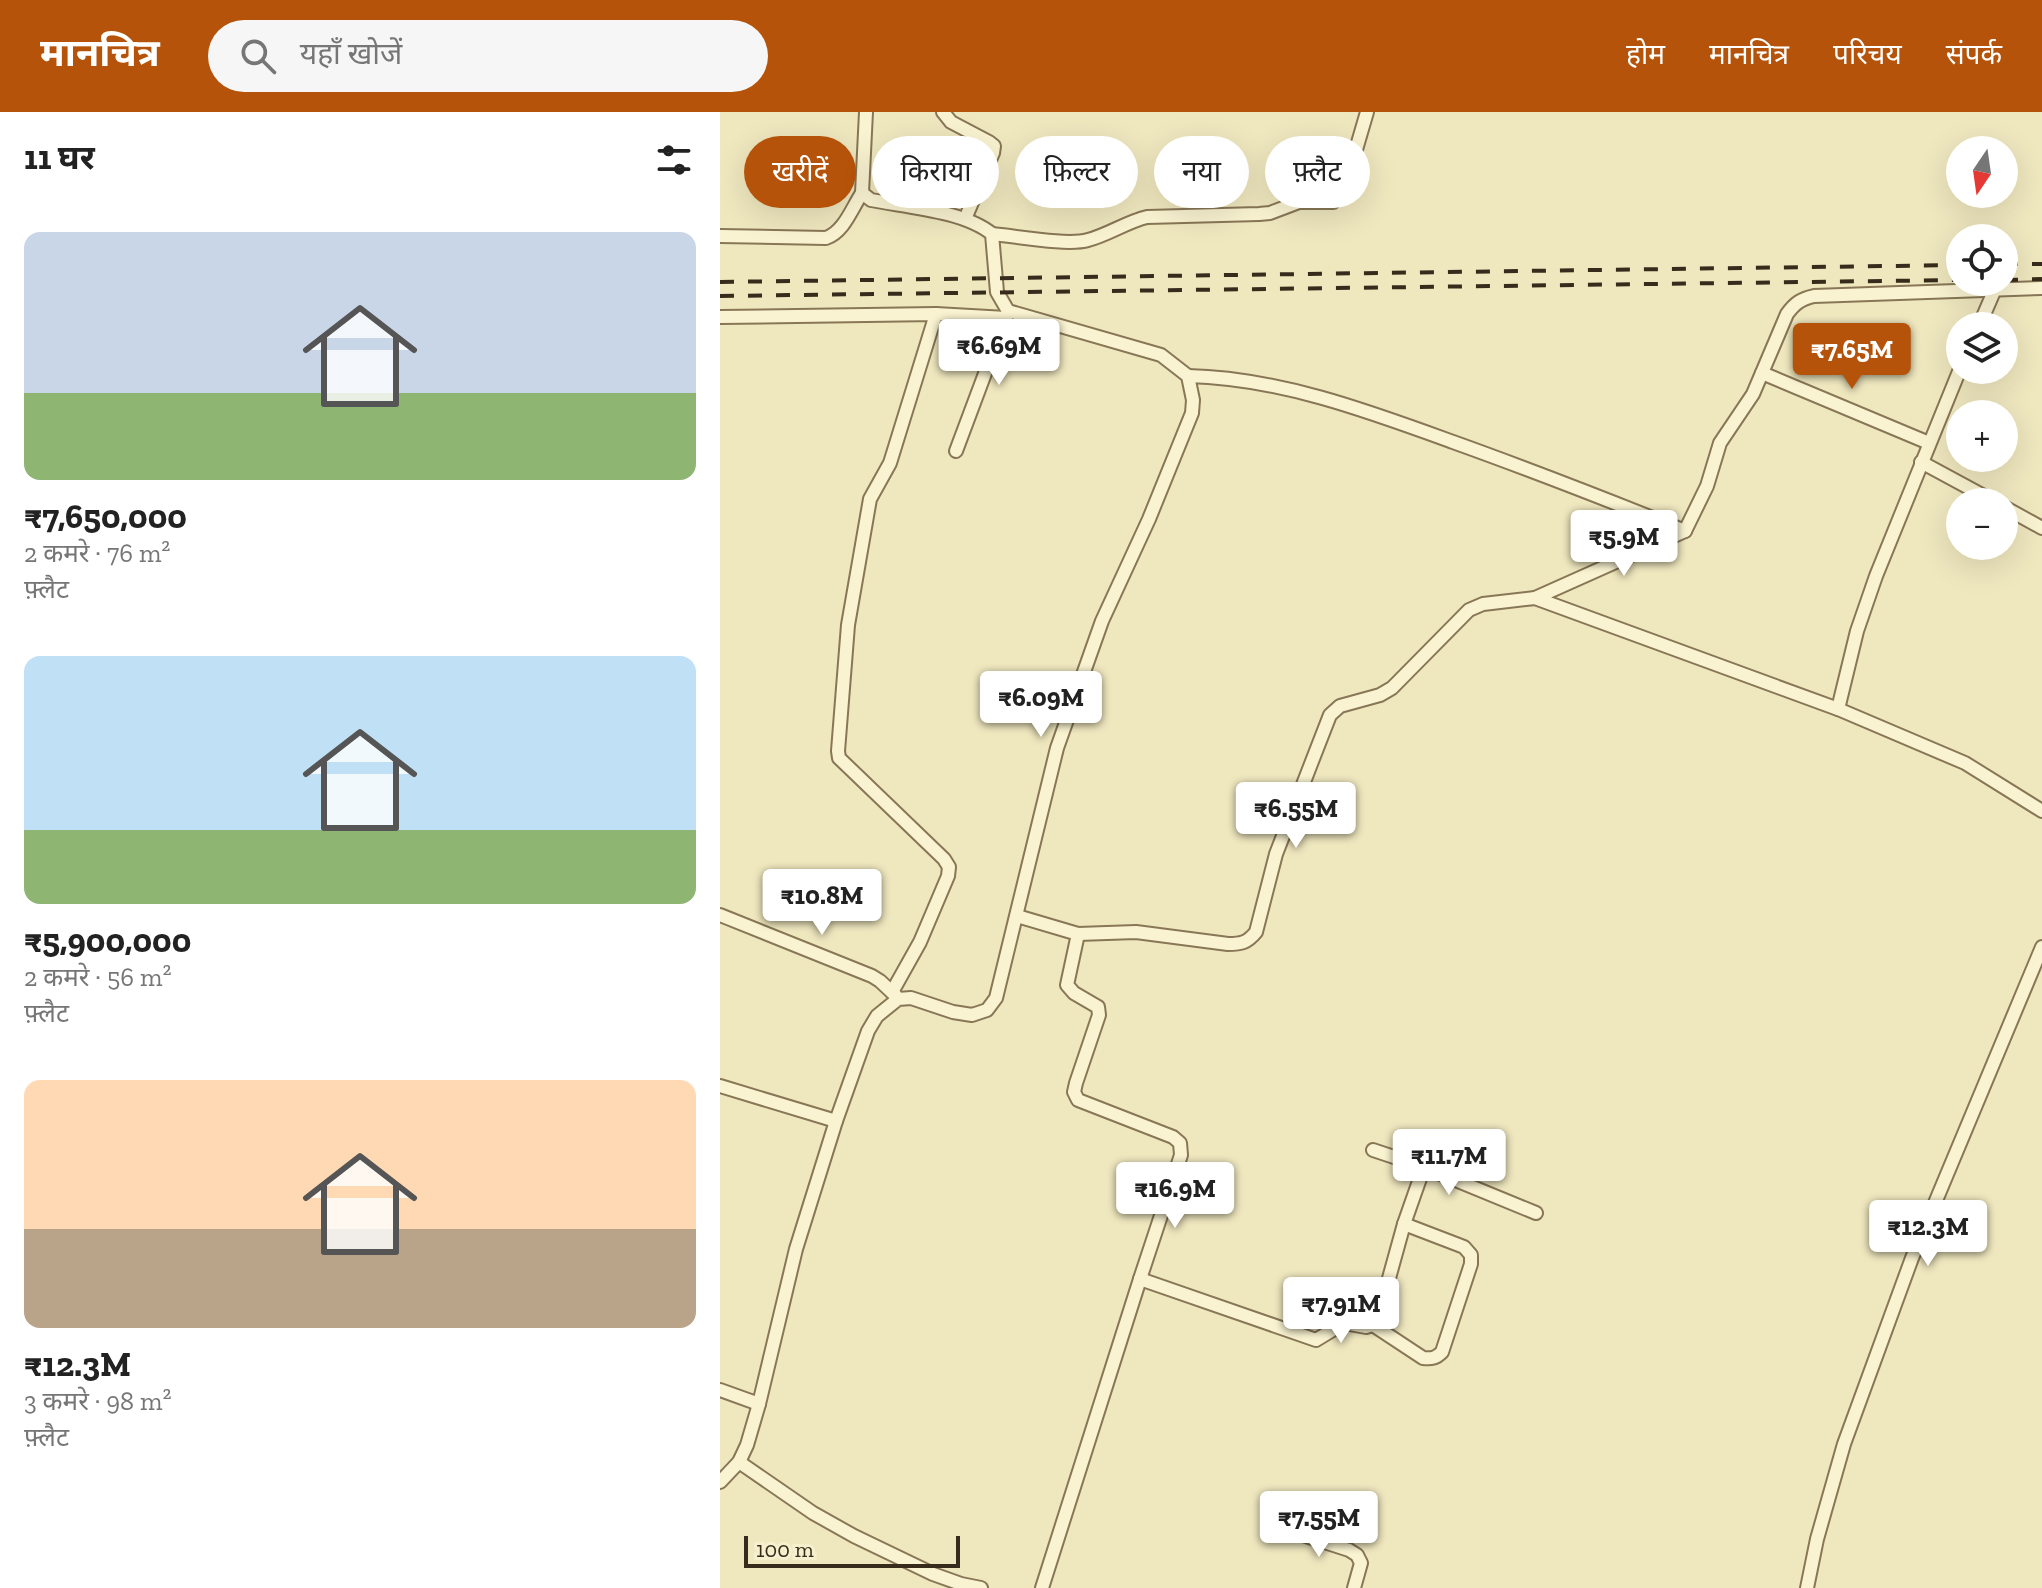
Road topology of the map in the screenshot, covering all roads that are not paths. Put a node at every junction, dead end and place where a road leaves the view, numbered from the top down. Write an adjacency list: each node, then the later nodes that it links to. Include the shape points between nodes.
1 (866, 112): 4 (street)
2 (943, 112): 5 (street, via 994,146)
3 (1367, 112): 6 (street, via 1355,153 1335,181 1333,202 1299,202 1259,214 1147,217 1086,241)
4 (862, 193): 5 (street, via 871,200); 7 (street, via 833,236)
5 (965, 219): 6 (street)
6 (992, 234): 12 (street, via 997,292)
7 (720, 236)
8 (2042, 288): 9 (street)
9 (2018, 289)
10 (1946, 291): 14 (street, via 1801,299 1787,314)
11 (936, 314): 12 (street); 13 (street); 31 (street, via 890,463 870,499 840,700 839,758 949,867)
12 (1007, 314): 15 (street, via 1161,355); 18 (street)
13 (720, 317)
14 (1762, 373): 17 (street); 23 (street, via 1720,443)
15 (1188, 376): 23 (street, via 1274,385 1394,421); 28 (street, via 1192,413 1102,621 1057,748)
16 (1954, 384): 17 (street)
17 (1929, 443): 19 (street)
18 (956, 451)
19 (1921, 462): 20 (street); 25 (street, via 1857,631)
20 (1969, 488)
21 (2018, 515): 22 (street)
22 (2042, 528)
23 (1685, 531): 24 (street)
24 (1535, 598): 25 (street); 29 (street, via 1469,610 1392,688 1340,706 1330,715 1249,941 1228,944 1136,932)
25 (1838, 709): 26 (street, via 1965,763)
26 (2042, 811)
27 (720, 915): 31 (street, via 872,976)
28 (1017, 916): 29 (street); 31 (street, via 996,998 987,1010 972,1015 953,1012)
29 (1078, 934): 38 (street, via 1067,985 1098,1007 1099,1015 1074,1092 1087,1105 1180,1143 1181,1155)
30 (2041, 953): 48 (street, via 1912,1258 1849,1430)
31 (895, 995): 33 (street, via 868,1031)
32 (720, 1086): 33 (street)
33 (836, 1121): 41 (street, via 796,1249)
34 (1373, 1150): 35 (street)
35 (1424, 1167): 36 (street); 37 (street)
36 (1536, 1213)
37 (1404, 1224): 39 (street); 39 (street, via 1464,1247 1471,1264 1437,1356 1423,1358)
38 (1140, 1279): 39 (street, via 1316,1340 1344,1323); 46 (street)
39 (1373, 1325)
40 (720, 1390): 41 (street)
41 (759, 1404): 42 (street)
42 (739, 1462): 43 (street); 45 (street, via 854,1536 933,1574)
43 (720, 1482)
44 (1287, 1530): 47 (street, via 1357,1555 1361,1563)
45 (981, 1588)
46 (1042, 1588)
47 (1354, 1588)
48 (1807, 1588)

